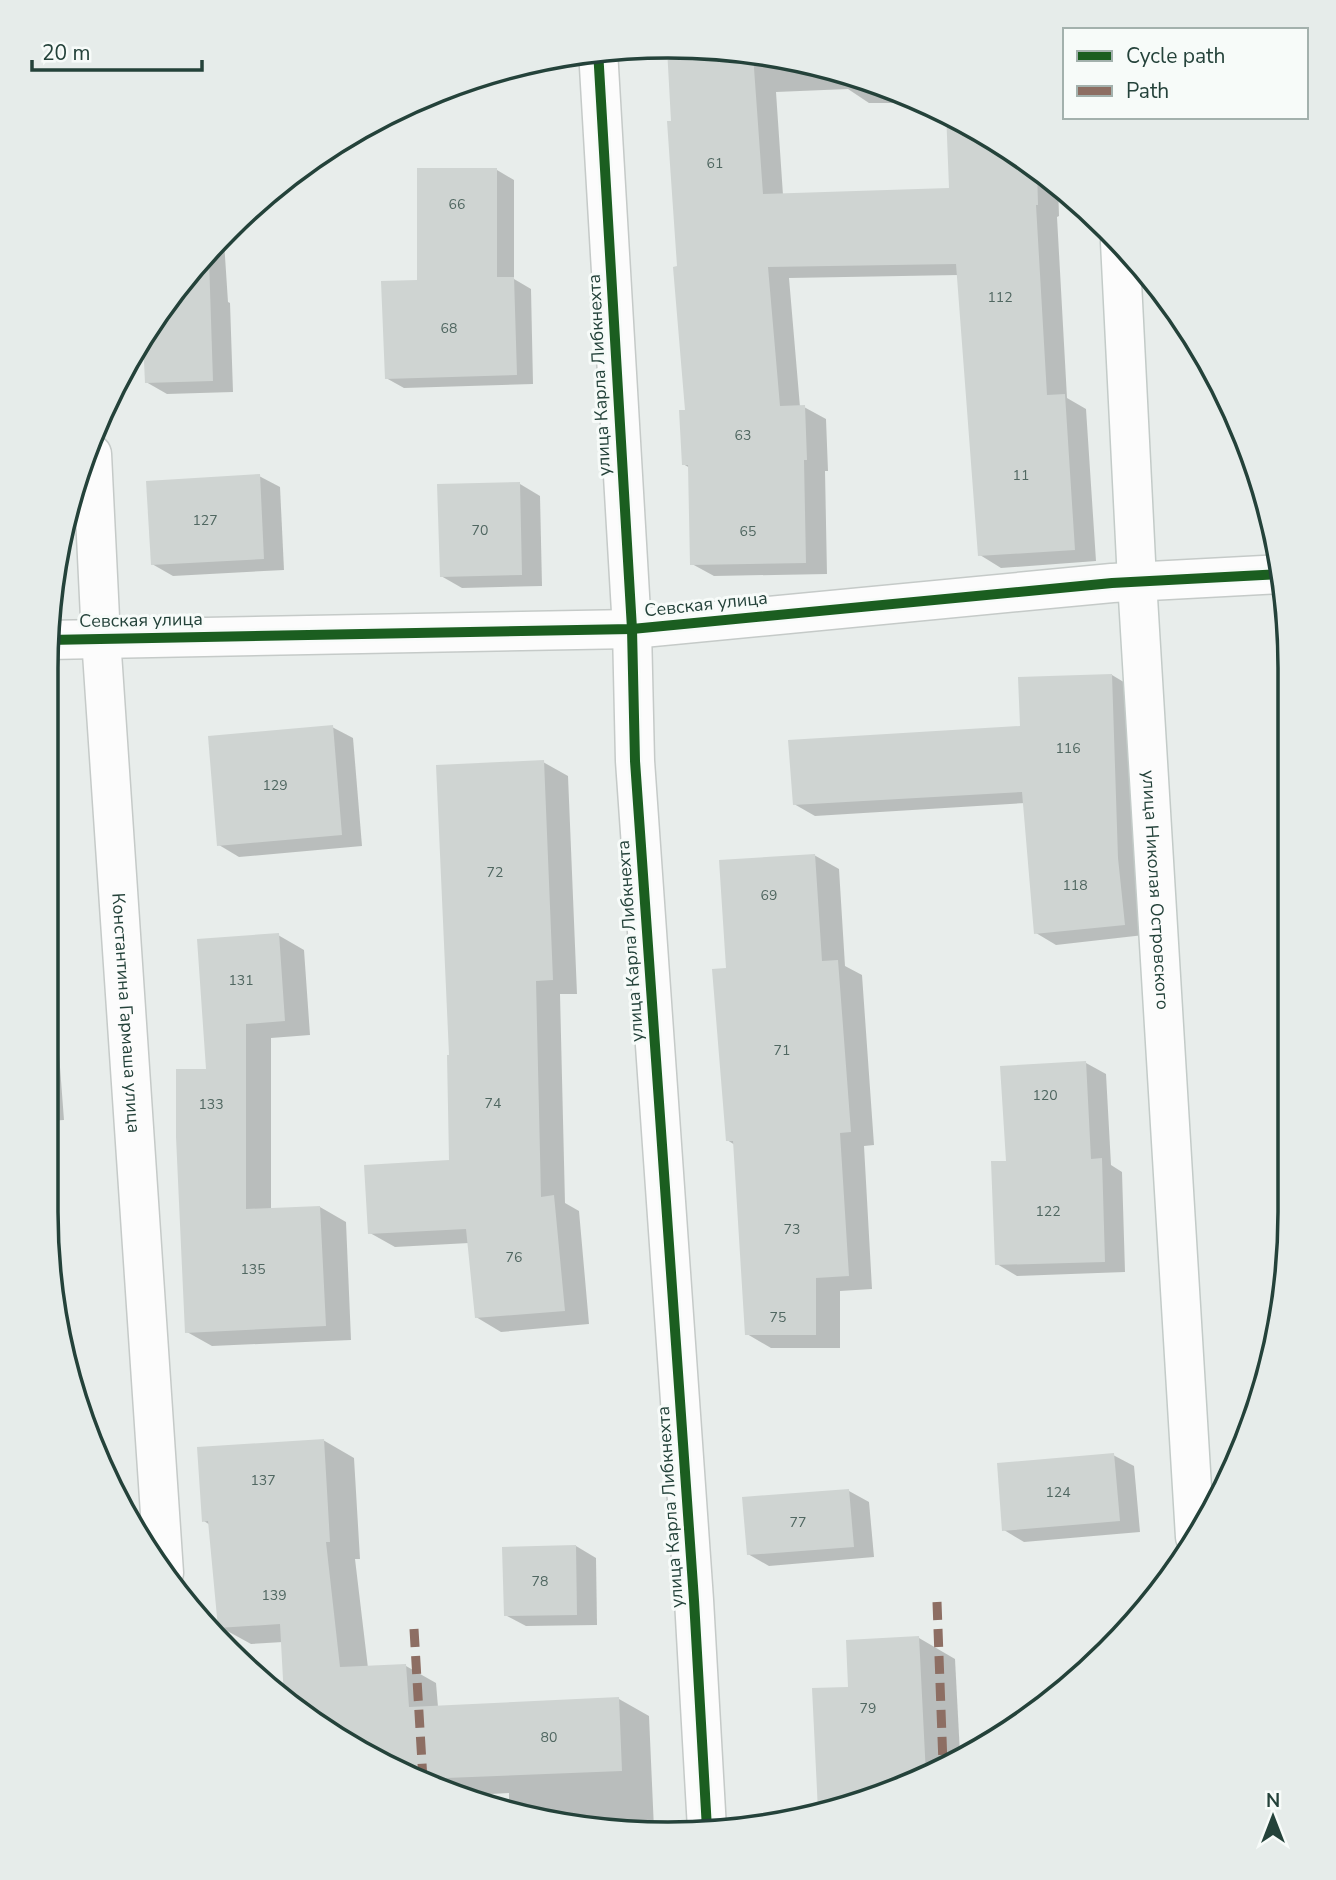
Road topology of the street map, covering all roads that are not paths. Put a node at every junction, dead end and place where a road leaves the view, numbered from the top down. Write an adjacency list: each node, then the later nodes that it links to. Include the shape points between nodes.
1 (599, 62): 6 (street, улица Карла Либкнехта)
2 (1121, 259): 5 (street, улица Николая Островского)
3 (93, 465): 7 (street, Константина Гармаша улица)
4 (1271, 575): 5 (street, Севская улица)
5 (1137, 581): 6 (street, Севская улица); 9 (street, улица Николая Островского)
6 (632, 629): 7 (street, Севская улица); 11 (street, улица Карла Либкнехта, via 635,761)
7 (101, 638): 8 (street, Севская улица); 10 (street, Константина Гармаша улица)
8 (59, 640)
9 (1194, 1520)
10 (163, 1553)
11 (707, 1821)

